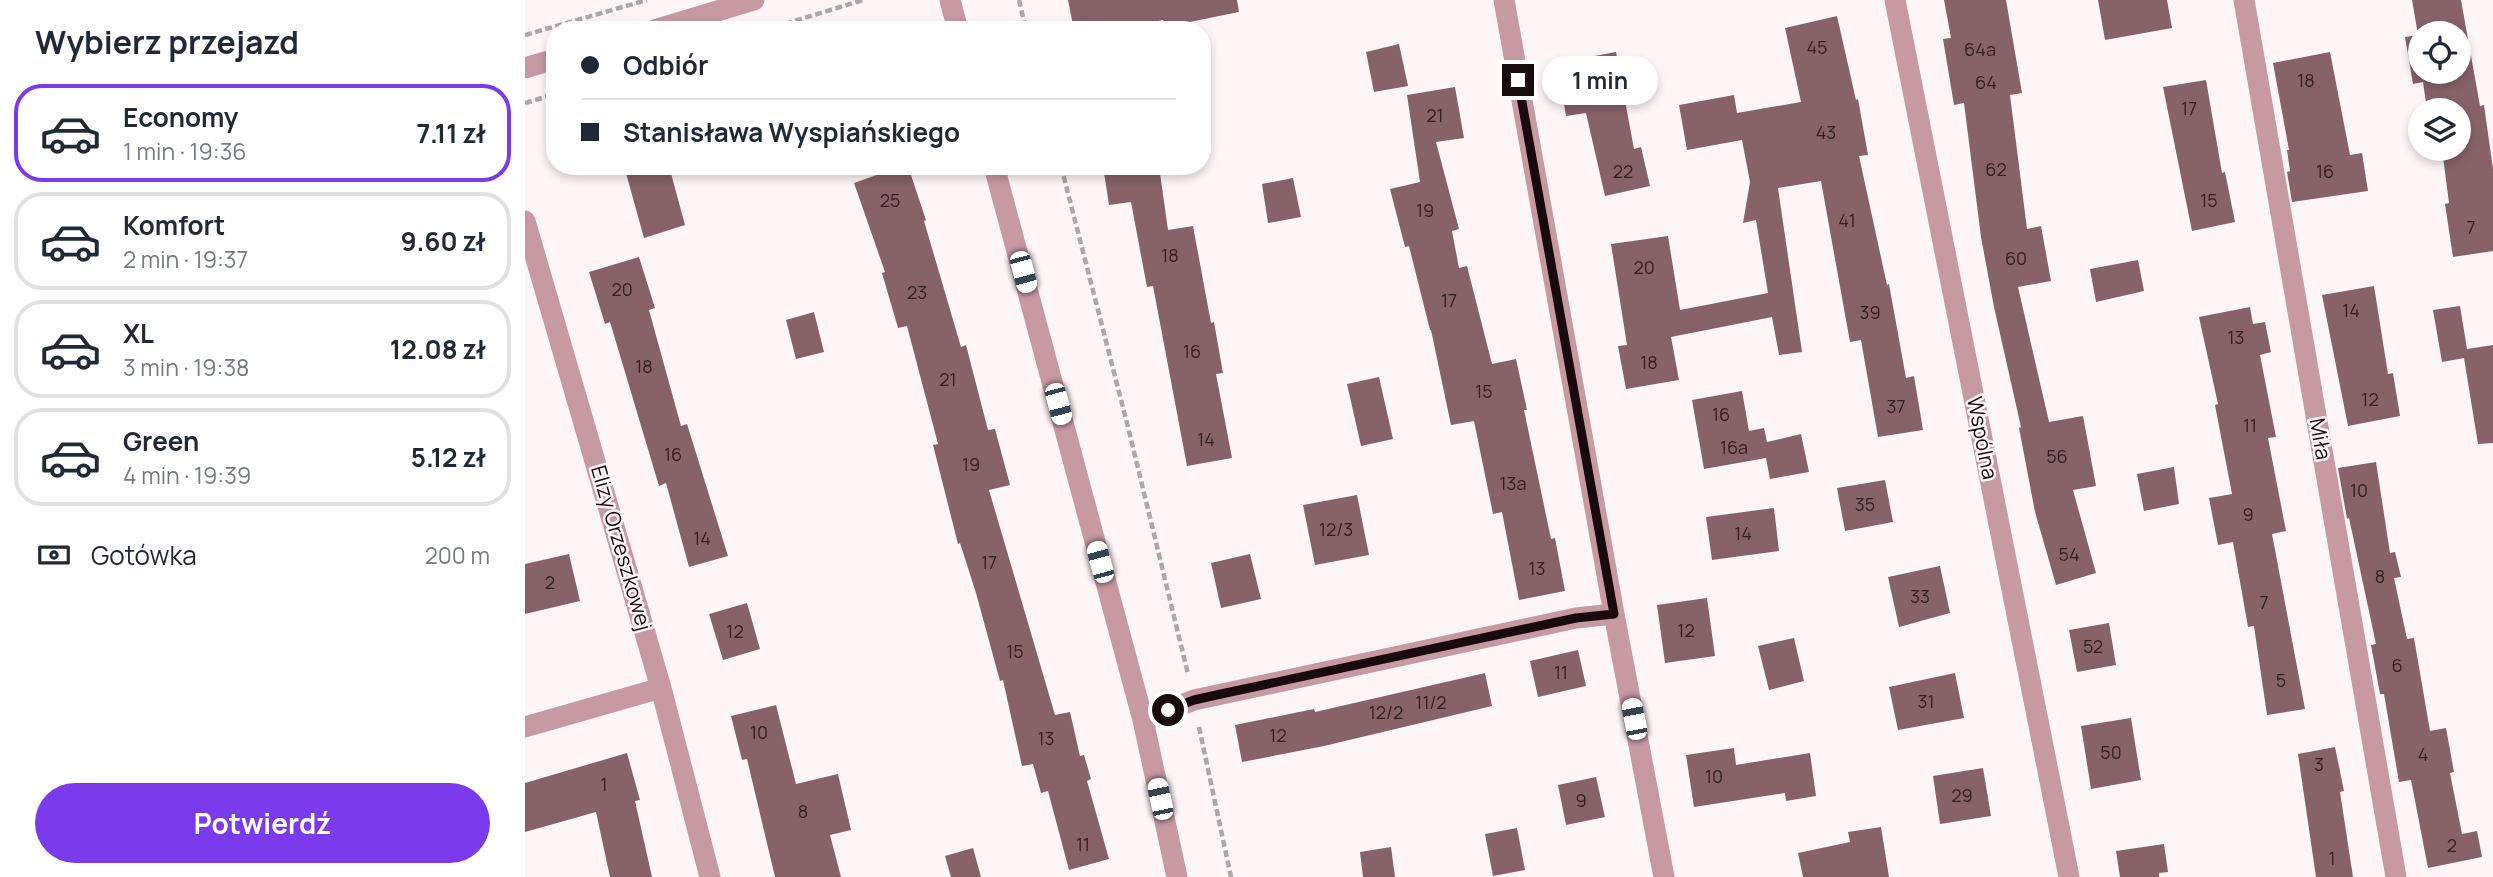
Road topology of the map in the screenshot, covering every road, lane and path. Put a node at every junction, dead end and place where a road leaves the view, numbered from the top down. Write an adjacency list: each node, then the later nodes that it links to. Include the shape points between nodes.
1 (646, 0): 9 (path)
2 (754, 0): 10 (street)
3 (863, 0): 11 (path)
4 (950, 0): 12 (street)
5 (1019, 0): 13 (path)
6 (1504, 0): 23 (street)
7 (1895, 0): 32 (street, Wspólna)
8 (2244, 0): 33 (street, Miła)
9 (573, 21)
10 (684, 21)
11 (794, 21)
12 (956, 21)
13 (1025, 21)
14 (546, 29): 15 (path)
15 (525, 35)
16 (546, 62): 17 (street)
17 (525, 68)
18 (546, 97): 19 (path)
19 (525, 103)
20 (996, 175): 26 (street)
21 (1063, 175): 25 (path)
22 (525, 220): 24 (street, Elizy Orzeszkowej)
23 (1614, 614): 25 (street, via 1576,618); 31 (street)
24 (661, 688): 27 (street); 28 (street, Elizy Orzeszkowej)
25 (1194, 700): 26 (street); 30 (path)
26 (1143, 720): 29 (street)
27 (525, 727)
28 (710, 877)
29 (1177, 877)
30 (1231, 877)
31 (1664, 877)
32 (2069, 877)
33 (2396, 877)

